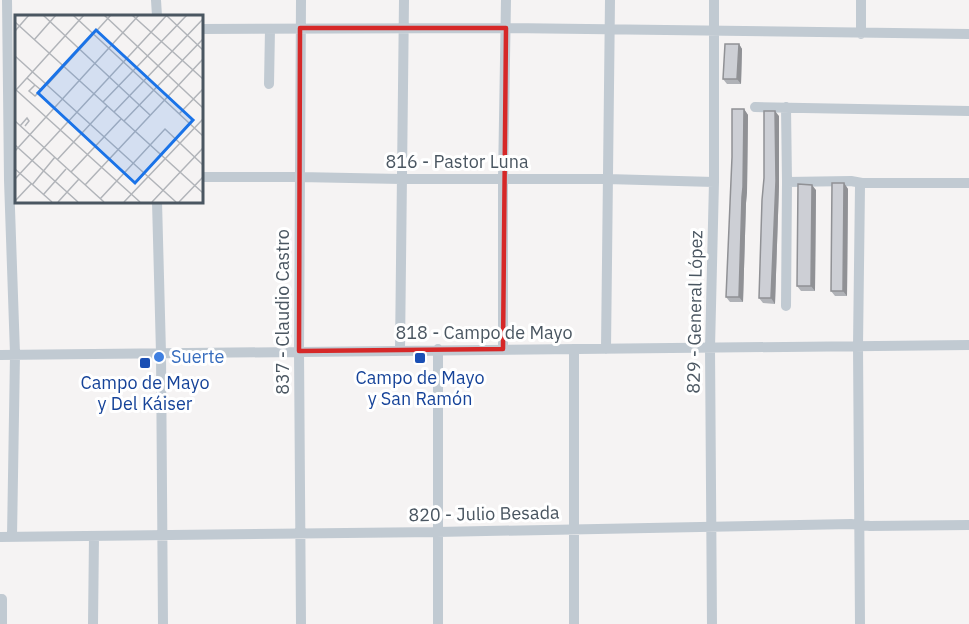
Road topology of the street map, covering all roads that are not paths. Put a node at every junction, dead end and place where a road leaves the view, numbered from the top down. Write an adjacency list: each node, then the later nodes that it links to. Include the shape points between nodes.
1 (7, 0): 15 (street)
2 (156, 0): 9 (street)
3 (301, 0): 10 (street, 837 - Claudio Castro)
4 (404, 0): 14 (street)
5 (506, 0): 11 (street)
6 (610, 0): 16 (street)
7 (714, 0): 17 (street, 829 - General López)
8 (861, 0): 18 (street)
9 (157, 15)
10 (300, 28): 13 (street); 14 (street); 25 (street, 837 - Claudio Castro)
11 (506, 28): 14 (street); 16 (street); 27 (street)
12 (202, 29): 13 (street)
13 (270, 29): 20 (street)
14 (403, 29): 26 (street)
15 (8, 30): 29 (street)
16 (610, 30): 17 (street); 28 (street)
17 (715, 30): 18 (street); 30 (street, 829 - General López)
18 (861, 34): 19 (street)
19 (969, 34)
20 (269, 84)
21 (755, 107): 22 (street)
22 (786, 107): 23 (street); 31 (street)
23 (969, 111)
24 (202, 177): 25 (street, 816 - Pastor Luna)
25 (299, 177): 26 (street, 816 - Pastor Luna); 44 (street, 837 - Claudio Castro)
26 (401, 179): 27 (street, 816 - Pastor Luna); 42 (street)
27 (502, 179): 28 (street, 816 - Pastor Luna); 38 (street)
28 (607, 179): 30 (street, 816 - Pastor Luna); 41 (street)
29 (8, 180): 46 (street)
30 (714, 182): 39 (street, 829 - General López)
31 (788, 182): 32 (street); 35 (street)
32 (862, 183): 33 (street); 37 (street)
33 (969, 183)
34 (158, 202): 45 (street)
35 (786, 306)
36 (969, 345): 37 (street, 818 - Campo de Mayo)
37 (858, 346): 39 (street, 818 - Campo de Mayo); 48 (street)
38 (503, 348): 40 (street, 818 - Campo de Mayo); 43 (street, 818 - Campo de Mayo)
39 (710, 348): 41 (street, 818 - Campo de Mayo); 50 (street, 829 - General López)
40 (574, 349): 41 (street, 818 - Campo de Mayo); 51 (street)
41 (606, 349)
42 (400, 350): 43 (street, 818 - Campo de Mayo); 44 (street, 818 - Campo de Mayo)
43 (438, 350): 52 (street)
44 (299, 351): 45 (street, 818 - Campo de Mayo); 53 (street, 837 - Claudio Castro)
45 (161, 353): 46 (street, 818 - Campo de Mayo); 54 (street)
46 (15, 354): 47 (street, 818 - Campo de Mayo); 57 (street)
47 (0, 355)
48 (860, 525): 49 (street, 820 - Julio Besada); 50 (street, 820 - Julio Besada); 66 (street)
49 (969, 525)
50 (712, 528): 51 (street, 820 - Julio Besada); 65 (street, 829 - General López)
51 (574, 529): 52 (street, 820 - Julio Besada); 64 (street)
52 (437, 532): 53 (street, 820 - Julio Besada); 63 (street)
53 (301, 534): 54 (street, 820 - Julio Besada); 62 (street, 837 - Claudio Castro)
54 (162, 535): 55 (street, 820 - Julio Besada); 61 (street)
55 (94, 536): 57 (street, 820 - Julio Besada); 60 (street)
56 (0, 537): 57 (street, 820 - Julio Besada)
57 (12, 537)
58 (0, 599): 59 (street)
59 (2, 624)
60 (93, 624)
61 (163, 624)
62 (301, 624)
63 (438, 624)
64 (574, 624)
65 (712, 624)
66 (860, 624)

